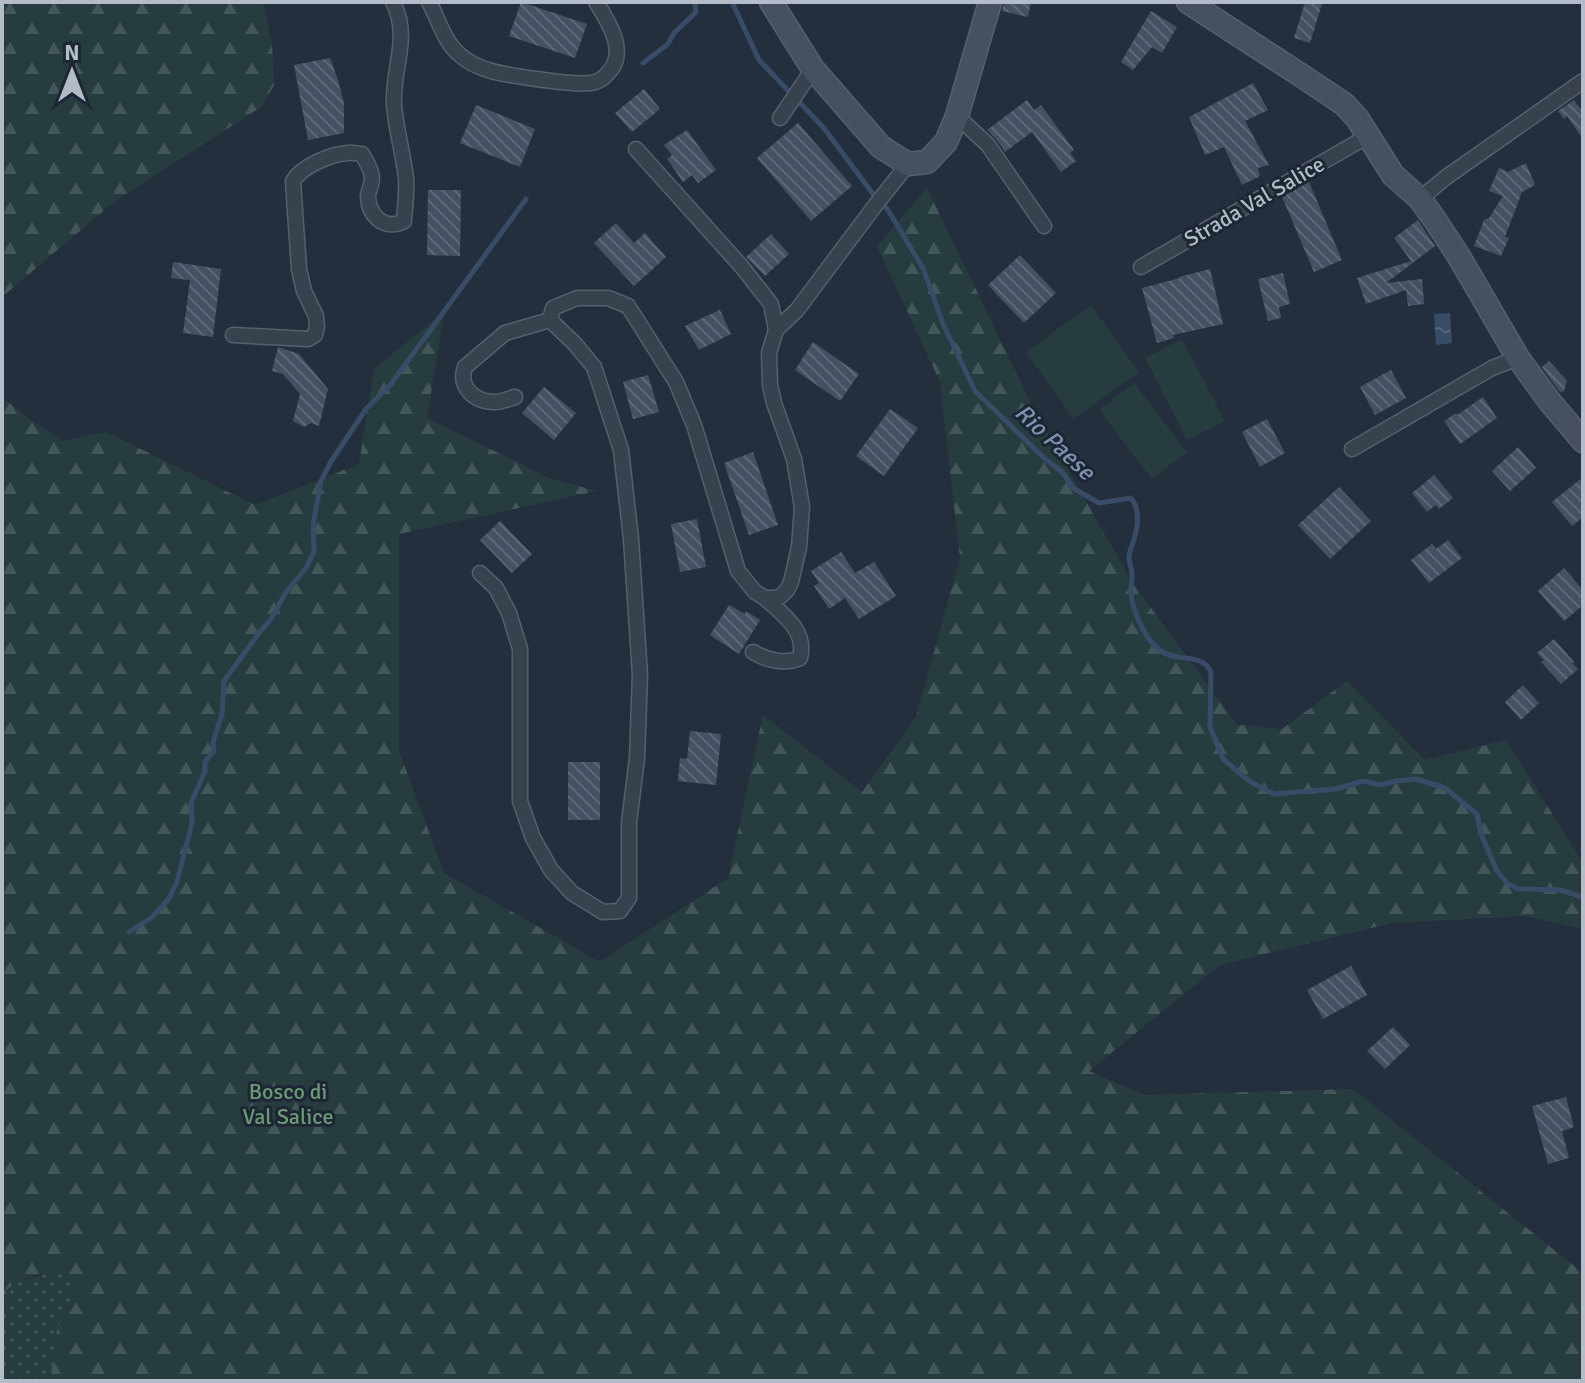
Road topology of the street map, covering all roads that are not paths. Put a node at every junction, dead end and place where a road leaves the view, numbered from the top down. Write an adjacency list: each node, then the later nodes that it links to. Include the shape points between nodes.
1 (393, 2): 19 (street, via 402,29 394,105 406,176 404,221 385,224 373,213 368,199 372,176 362,154 333,156 296,175 299,269 316,316 315,335)
2 (429, 2): 3 (street, via 447,40 460,56 481,68 593,83 617,61 612,29)
3 (596, 2)
4 (771, 2): 7 (street)
5 (990, 2): 10 (street)
6 (1188, 2): 11 (street, via 1344,104)
7 (813, 69): 9 (street); 13 (street, via 881,147)
8 (1583, 81): 14 (street)
9 (784, 112)
10 (957, 116): 13 (street, via 946,142 927,162); 15 (street, via 988,145)
11 (1368, 136): 14 (street, via 1393,175); 16 (street, Strada Val Salice)
12 (636, 149): 18 (street, via 771,304)
13 (908, 164): 18 (street)
14 (1420, 199): 20 (street)
15 (1044, 226)
16 (1141, 267)
17 (550, 320): 21 (street, via 505,333 465,367 463,384 470,394 497,402); 24 (street, via 594,367 621,450 640,675 629,898 620,911 603,912 572,893 533,838 520,801 520,649 496,588); 25 (street, via 553,308 577,298 608,298 628,306 682,396 738,571)
18 (776, 330): 25 (street, via 769,353 770,385 794,459 802,507 791,582 781,596)
19 (233, 335)
20 (1518, 358): 22 (street); 23 (street)
21 (515, 397)
22 (1583, 441)
23 (1352, 449)
24 (480, 573)
25 (765, 598): 26 (street, via 798,629 802,651 795,661)
26 (753, 652)

